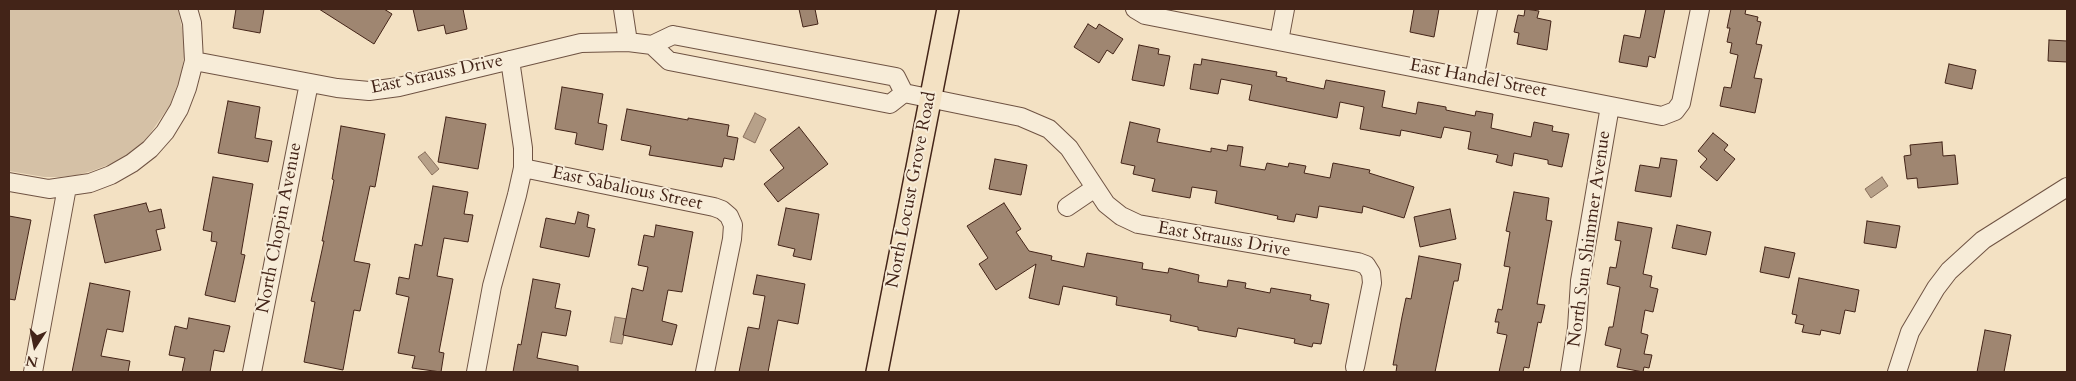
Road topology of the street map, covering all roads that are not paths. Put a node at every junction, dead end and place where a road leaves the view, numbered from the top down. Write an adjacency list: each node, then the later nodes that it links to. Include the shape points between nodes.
1 (188, 9): 12 (street)
2 (622, 9): 9 (street)
3 (948, 9): 16 (main road, North Locust Grove Road)
4 (1135, 9): 8 (street, East Handel Street, via 1145,15)
5 (1285, 9): 8 (street)
6 (1488, 9): 13 (street)
7 (1700, 9): 17 (street, East Handel Street, via 1681,103 1675,112 1662,116)
8 (1279, 41): 13 (street, East Handel Street)
9 (628, 42): 10 (street, East Strauss Drive); 11 (street, East Strauss Drive, via 581,43)
10 (652, 45): 15 (street, via 669,61 890,104); 15 (street, via 673,35 896,78)
11 (510, 60): 14 (street, East Strauss Drive, via 399,87 369,91); 18 (street)
12 (194, 61): 14 (street, East Strauss Drive); 20 (street, via 179,110 150,149 111,175)
13 (1474, 79): 17 (street, East Handel Street)
14 (308, 83): 26 (street, North Chopin Avenue)
15 (904, 93): 16 (street, East Strauss Drive)
16 (931, 98): 22 (street, East Strauss Drive, via 1021,117 1049,129 1069,148); 29 (main road, North Locust Grove Road)
17 (1610, 106): 30 (street, North Sun Shimmer Avenue, via 1580,281)
18 (523, 168): 27 (street, via 492,286); 28 (street, East Sabalious Street, via 714,207 729,216 733,225 732,239)
19 (9, 182): 20 (street, via 49,189)
20 (67, 187): 25 (street)
21 (2067, 187): 31 (street, via 1983,240 1950,270 1910,332)
22 (1095, 188): 23 (street); 24 (street, East Strauss Drive, via 1106,204 1138,224 1366,265 1372,283)
23 (1067, 207)
24 (1355, 367)
25 (33, 372)
26 (252, 372)
27 (476, 372)
28 (706, 372)
29 (877, 372)
30 (1570, 372)
31 (1896, 372)

